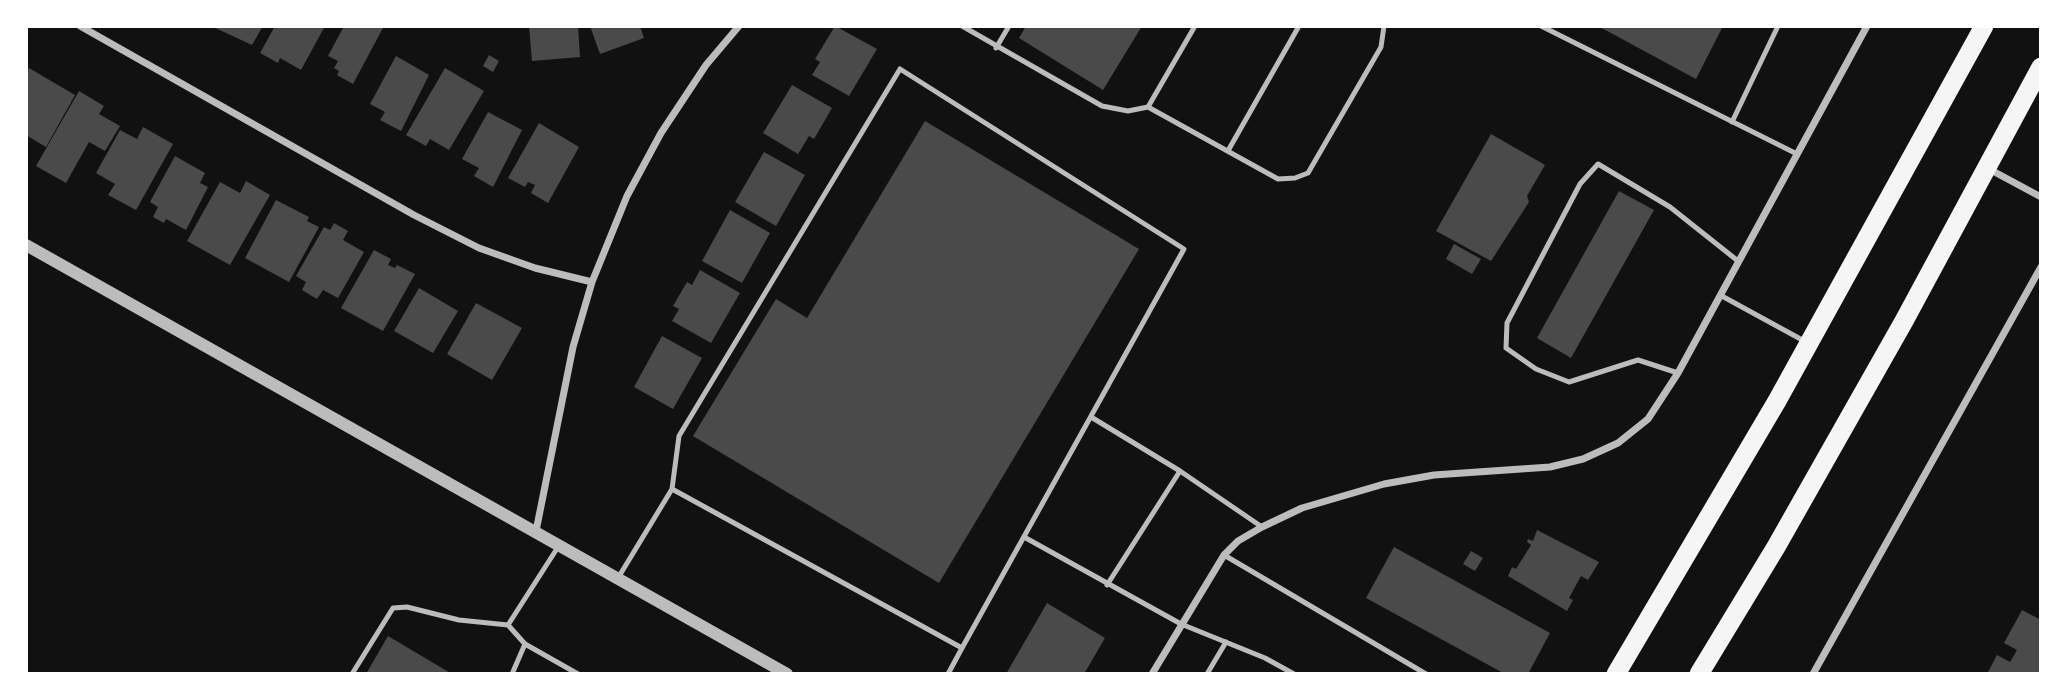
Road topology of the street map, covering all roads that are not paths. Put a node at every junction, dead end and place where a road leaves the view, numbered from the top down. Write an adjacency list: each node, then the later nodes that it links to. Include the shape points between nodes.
1 (80, 26): 23 (street, via 468,242 535,268)
2 (739, 26): 23 (street, via 706,65 661,133 627,196)
3 (961, 26): 12 (lane)
4 (1009, 26): 12 (lane)
5 (1195, 26): 14 (lane)
6 (1299, 26): 16 (lane)
7 (1384, 26): 16 (lane, via 1381,47 1308,173 1278,179)
8 (1541, 26): 15 (lane)
9 (1778, 26): 15 (lane)
10 (1867, 26): 17 (street)
11 (1984, 26): 25 (highway)
12 (996, 48): 14 (lane, via 1102,106 1128,111)
13 (2041, 68): 18 (highway)
14 (1147, 107): 16 (lane)
15 (1732, 122): 17 (lane)
16 (1229, 149)
17 (1797, 154): 21 (street)
18 (1987, 168): 19 (street); 52 (highway)
19 (2041, 197)
20 (26, 245): 31 (street)
21 (1738, 261): 24 (street); 26 (lane, via 1670,207 1598,164 1580,184 1507,323 1506,348 1536,369 1569,382 1638,360)
22 (2041, 267): 53 (street)
23 (592, 282): 31 (street, via 573,347)
24 (1720, 295): 25 (lane); 26 (street)
25 (1809, 343): 51 (highway)
26 (1678, 373): 30 (street, via 1648,419 1618,443 1583,459 1550,467 1433,475 1384,484 1302,508)
27 (1091, 417): 28 (lane); 29 (lane, via 1184,248 900,69 679,436); 32 (lane)
28 (1180, 471): 30 (lane); 36 (lane)
29 (672, 489): 35 (lane); 41 (lane)
30 (1262, 527): 34 (street)
31 (536, 531): 33 (street)
32 (1024, 537): 36 (lane); 41 (lane)
33 (560, 544): 35 (street); 38 (lane)
34 (1224, 555): 37 (street); 50 (lane)
35 (618, 578): 45 (street)
36 (1107, 584): 37 (lane)
37 (1181, 624): 39 (lane); 47 (street)
38 (508, 625): 40 (lane); 42 (lane, via 393,608)
39 (1226, 642): 48 (lane); 49 (lane)
40 (526, 644): 43 (lane); 44 (lane)
41 (962, 648): 46 (lane)
42 (352, 674)
43 (512, 674)
44 (578, 674)
45 (787, 674)
46 (948, 674)
47 (1152, 674)
48 (1207, 674)
49 (1294, 674)
50 (1426, 674)
51 (1616, 674)
52 (1699, 674)
53 (1813, 674)

